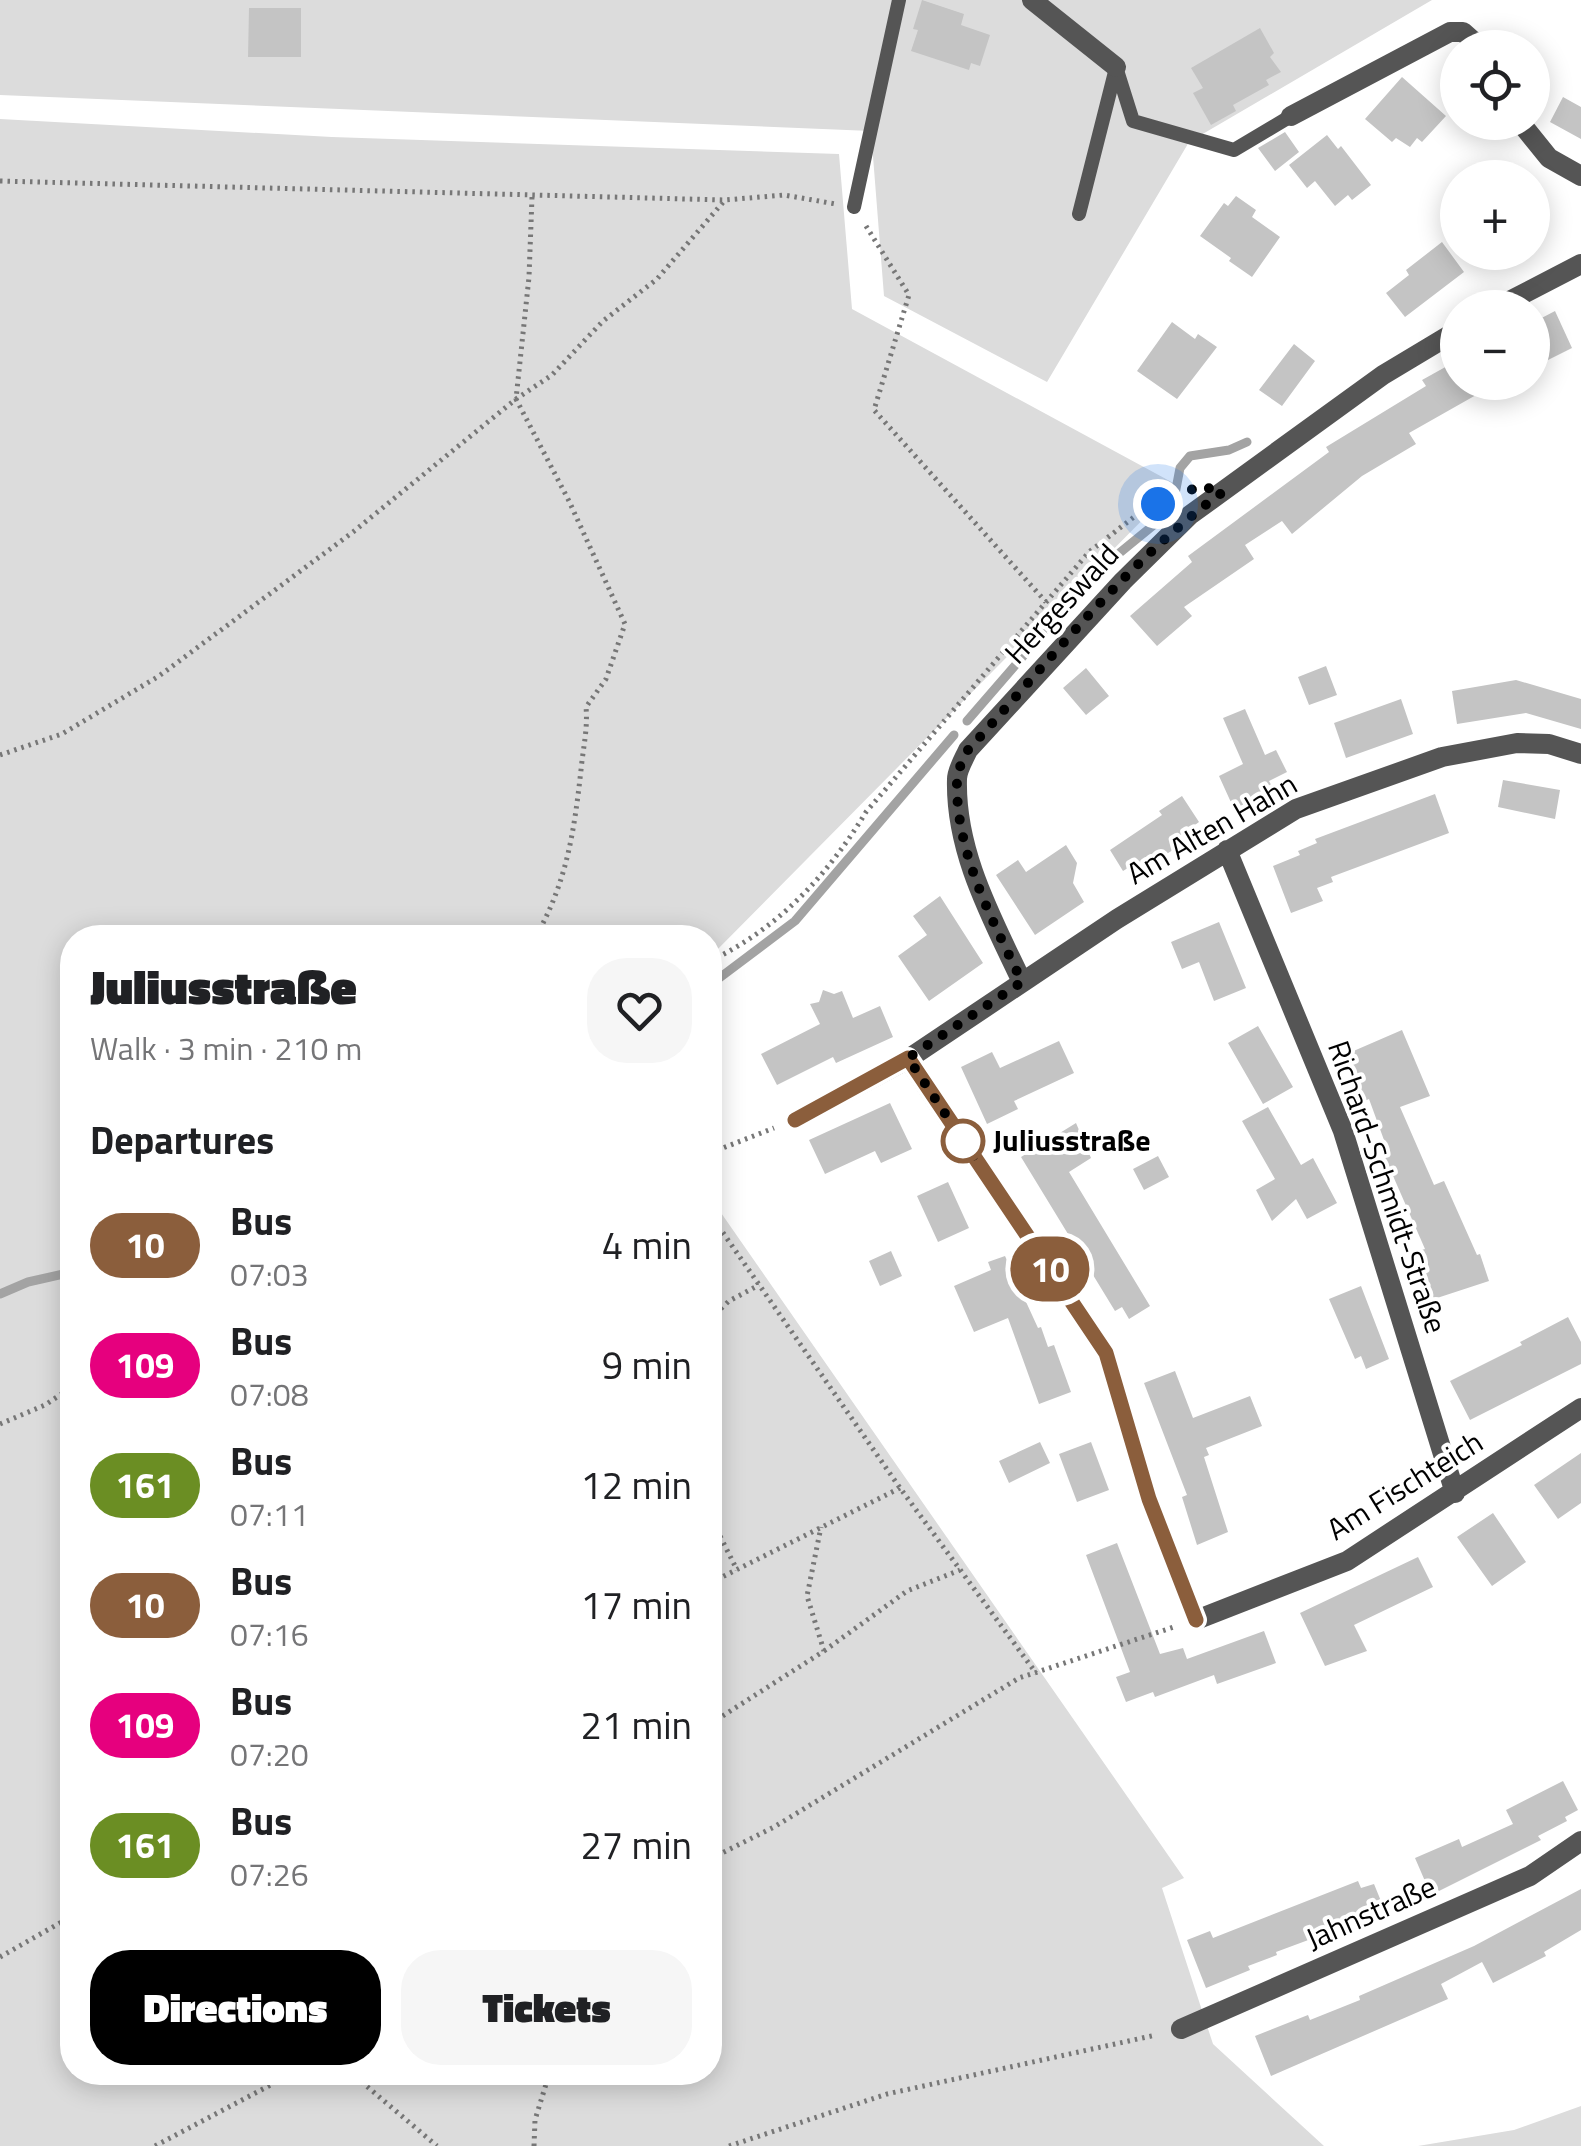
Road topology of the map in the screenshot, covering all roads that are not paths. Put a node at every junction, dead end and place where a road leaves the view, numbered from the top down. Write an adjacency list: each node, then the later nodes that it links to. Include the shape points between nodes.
1 (899, 0): 8 (lane)
2 (1032, 0): 4 (street)
3 (1440, 37): 5 (street)
4 (1116, 67): 5 (lane, via 1133,122 1234,150); 9 (lane)
5 (1291, 116)
6 (1534, 140): 7 (street, via 1549,158)
7 (1581, 176)
8 (854, 208)
9 (1079, 214)
10 (1581, 264): 11 (street)
11 (1531, 290)
12 (1440, 341): 15 (street, Hergeswald, via 1190,515 968,750 956,776 966,849)
13 (1581, 754): 14 (street, Am Alten Hahn, via 1517,743 1442,757 1296,809)
14 (1228, 850): 15 (street, Am Alten Hahn); 19 (street, Richard-Schmidt-Straße, via 1343,1131)
15 (1022, 982): 16 (street, Am Alten Hahn)
16 (908, 1058): 17 (street); 19 (street, Am Fischteich, via 1106,1353 1149,1499 1196,1620 1348,1561)
17 (795, 1120)
18 (1581, 1408): 19 (street, Am Fischteich)
19 (1455, 1493)
20 (1581, 1841): 21 (street, Jahnstraße, via 1530,1876)
21 (1181, 2030)

